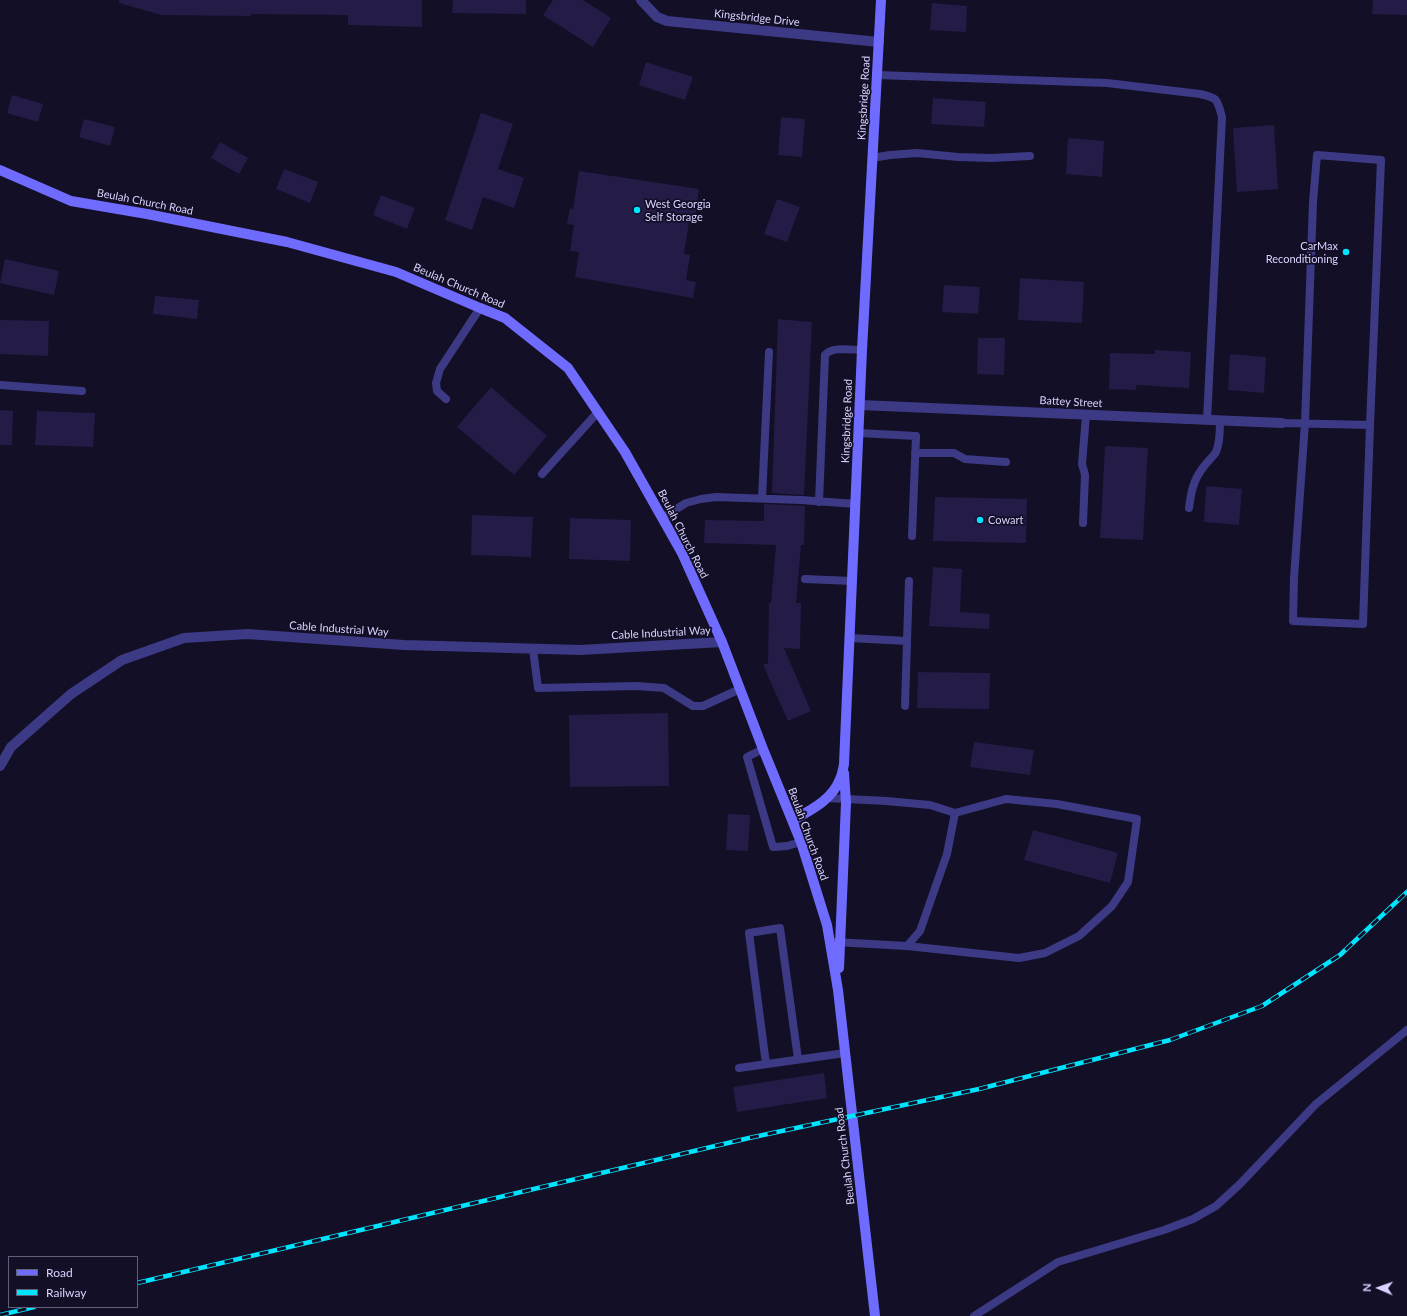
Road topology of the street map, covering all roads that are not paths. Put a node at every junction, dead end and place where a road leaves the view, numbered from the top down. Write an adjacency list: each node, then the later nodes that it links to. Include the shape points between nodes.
1 (640, 0): 3 (street, Kingsbridge Drive, via 657,17 667,21)
2 (881, 0): 3 (street, Kingsbridge Road)
3 (879, 42): 4 (street, Kingsbridge Road)
4 (877, 75): 6 (street, Kingsbridge Road); 17 (lane, via 1107,83 1213,97 1222,117)
5 (1030, 156): 6 (lane, via 992,158 917,153)
6 (872, 158): 9 (street, Kingsbridge Road)
7 (0, 170): 8 (street, Beulah Church Road, via 70,201 287,242 396,272)
8 (480, 308): 13 (lane, via 440,369 436,383 437,391); 15 (street, Beulah Church Road, via 505,318 568,368)
9 (862, 350): 14 (street, Kingsbridge Road); 27 (lane, via 833,350 826,355)
10 (769, 352): 26 (lane)
11 (0, 385): 12 (lane)
12 (82, 391)
13 (446, 399)
14 (860, 405): 16 (street, Battey Street); 22 (street, Kingsbridge Road)
15 (598, 412): 25 (lane); 30 (street, Beulah Church Road, via 626,452)
16 (1086, 415): 17 (street, Battey Street); 31 (lane, via 1082,464 1085,475)
17 (1207, 420): 18 (street, Battey Street)
18 (1220, 421): 19 (street, Battey Street); 29 (lane, via 1216,451 1194,482)
19 (1282, 423): 20 (lane)
20 (1305, 423): 21 (lane); 21 (lane, via 1293,621 1363,624); 21 (lane, via 1317,155 1381,160)
21 (1370, 425)
22 (858, 433): 23 (lane, via 916,436); 28 (street, Kingsbridge Road)
23 (915, 453): 24 (lane, via 954,453 965,459); 32 (lane)
24 (1006, 462)
25 (542, 474)
26 (762, 498): 27 (lane); 30 (lane, via 701,499 686,503)
27 (819, 502): 28 (lane)
28 (856, 504): 34 (street, Kingsbridge Road)
29 (1190, 508)
30 (662, 518): 38 (street, Beulah Church Road, via 682,553)
31 (1083, 523)
32 (912, 536)
33 (805, 579): 34 (lane)
34 (852, 581): 36 (street, Kingsbridge Road)
35 (909, 581): 37 (lane)
36 (850, 638): 37 (lane); 43 (street, Kingsbridge Road)
37 (907, 641): 41 (lane)
38 (722, 642): 39 (street, Cable Industrial Way, via 580,650); 40 (street, Beulah Church Road)
39 (533, 649): 40 (lane, via 538,688 664,688 693,706 703,706); 44 (street, Cable Industrial Way, via 404,645 246,634 184,638 122,660 71,694 11,747)
40 (740, 689): 42 (street, Beulah Church Road)
41 (905, 706)
42 (763, 749): 48 (street, Beulah Church Road); 49 (lane, via 747,757 773,847)
43 (844, 764): 45 (street, Kingsbridge Road, via 840,779); 46 (street)
44 (0, 766)
45 (827, 798): 46 (lane); 48 (street, Kingsbridge Road, via 815,809)
46 (846, 799): 47 (lane, via 930,805); 50 (street)
47 (955, 813): 51 (lane, via 947,854 920,931); 51 (lane, via 1006,799 1057,804 1137,819 1128,882 1112,906 1078,936 1045,953 1019,958)
48 (793, 820): 49 (street, Beulah Church Road)
49 (801, 842): 50 (street, Beulah Church Road, via 827,925)
50 (836, 942): 51 (lane); 53 (street, Beulah Church Road)
51 (907, 946)
52 (1407, 1030): 58 (lane, via 1316,1104 1216,1206 1193,1219 1164,1230 1058,1262)
53 (845, 1053): 54 (lane); 57 (street, Beulah Church Road)
54 (798, 1059): 55 (lane); 55 (lane, via 780,928 748,933)
55 (766, 1064): 56 (lane)
56 (739, 1068)
57 (875, 1316)
58 (974, 1316)

